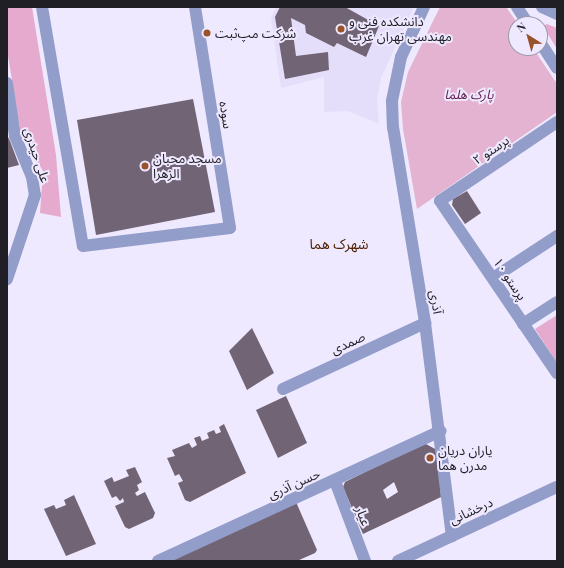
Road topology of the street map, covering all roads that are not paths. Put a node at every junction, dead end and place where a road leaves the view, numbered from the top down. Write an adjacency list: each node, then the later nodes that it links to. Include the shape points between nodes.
1 (42, 7): 2 (street, سوده, via 83,246 230,228)
2 (195, 7)
3 (424, 7): 11 (street, آذری, via 401,57)
4 (432, 7): 11 (street, آذری, via 408,60)
5 (517, 7): 8 (street)
6 (542, 7): 7 (street)
7 (557, 14)
8 (523, 16)
9 (548, 54): 10 (street)
10 (557, 68)
11 (398, 74): 19 (street, آذری, via 392,101 393,127)
12 (7, 83): 17 (street, علی حیدری, via 15,136 32,177 35,195)
13 (557, 122): 14 (street, پرستو ۲)
14 (440, 201): 16 (street, پرستو ۱۰)
15 (557, 236): 16 (street)
16 (493, 278): 20 (street, پرستو ۱۰)
17 (7, 279)
18 (557, 302): 20 (street)
19 (425, 322): 22 (street, صمدی); 23 (street, آذری)
20 (523, 324): 21 (street, پرستو ۱۰)
21 (557, 373)
22 (283, 390)
23 (440, 431): 24 (street, حسن آذری); 26 (street, آذری)
24 (335, 480): 27 (street, حسن آذری); 28 (street, عیار)
25 (557, 487): 26 (street, درخشانی)
26 (452, 536): 29 (street, درخشانی)
27 (158, 561)
28 (365, 561)
29 (398, 561)

